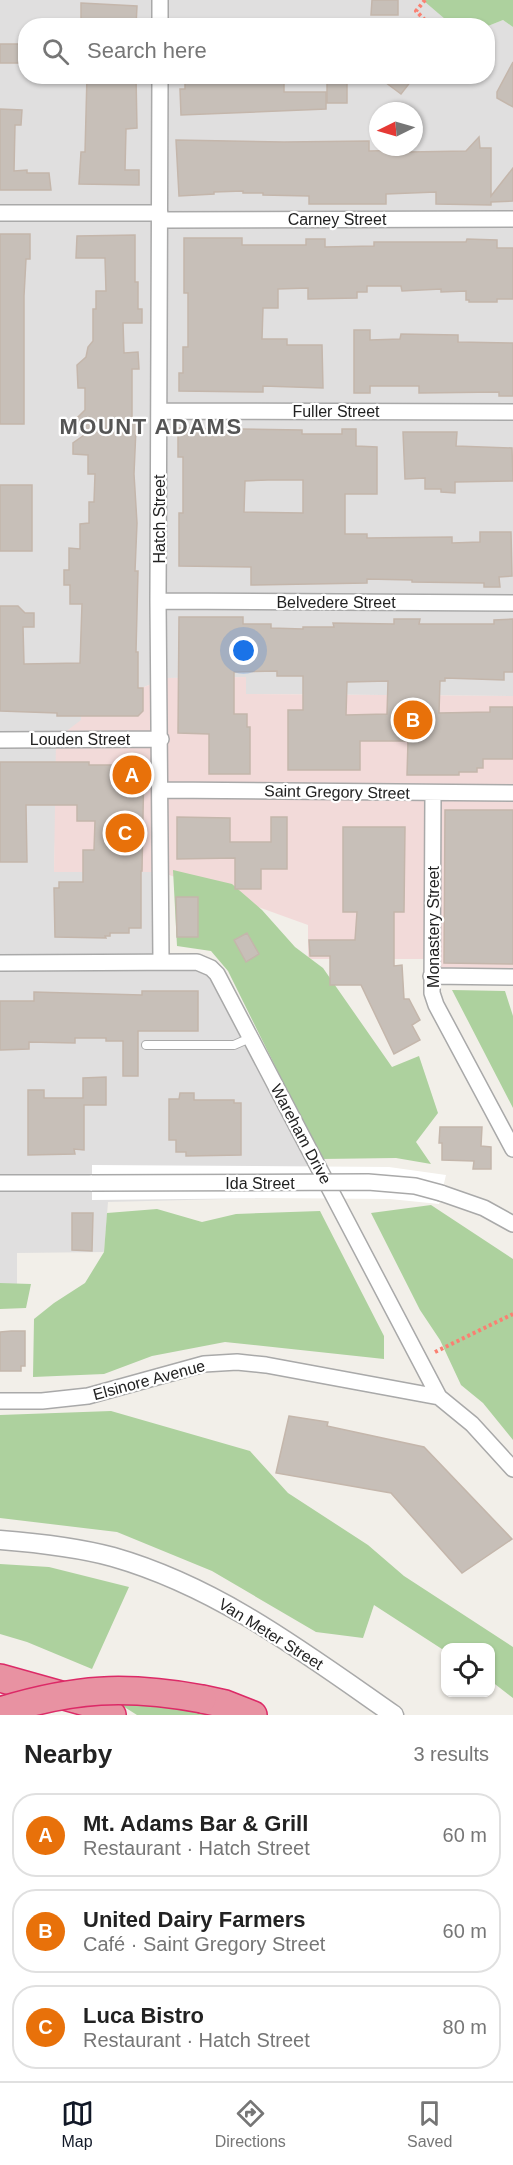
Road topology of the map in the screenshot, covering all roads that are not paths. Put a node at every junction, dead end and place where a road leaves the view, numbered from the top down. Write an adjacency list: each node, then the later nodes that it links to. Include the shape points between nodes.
1 (160, 0): 2 (street)
2 (160, 18)
3 (160, 84): 5 (street, Hatch Street)
4 (0, 213): 5 (street, Carney Street)
5 (160, 217): 6 (street, Carney Street); 7 (street, Hatch Street)
6 (513, 219)
7 (159, 411): 8 (street, Fuller Street); 9 (street, Hatch Street)
8 (513, 412)
9 (158, 601): 10 (street, Belvedere Street); 11 (street, Hatch Street)
10 (513, 603)
11 (161, 739): 12 (street, Louden Street); 13 (street, Hatch Street)
12 (0, 740)
13 (161, 790): 14 (street, Saint Gregory Street); 16 (street, Hatch Street)
14 (433, 793): 15 (street, Saint Gregory Street); 18 (street, Monastery Street)
15 (513, 793)
16 (161, 961): 17 (street, Wareham Drive); 20 (street, Wareham Drive, via 197,962 211,968)
17 (0, 963)
18 (431, 976): 19 (street); 22 (street, Monastery Street, via 436,1005)
19 (513, 977)
20 (250, 1038): 21 (lane, via 234,1045); 25 (street, Wareham Drive)
21 (146, 1046)
22 (513, 1149)
23 (0, 1183): 24 (street, Ida Street, bridge, via 368,1182 415,1186 441,1193 484,1208)
24 (513, 1224)
25 (439, 1397): 26 (street, Elsinore Avenue, via 237,1362 204,1364 88,1396); 27 (street, Wareham Drive, via 472,1424)
26 (0, 1401)
27 (513, 1470)
28 (0, 1540): 33 (street, Van Meter Street, via 59,1545 112,1557 204,1592 250,1617)
29 (0, 1678): 31 (highway, via 100,1706)
30 (0, 1711): 32 (highway, bridge, via 55,1695 117,1689 202,1699)
31 (112, 1715)
32 (253, 1715)
33 (394, 1715)

